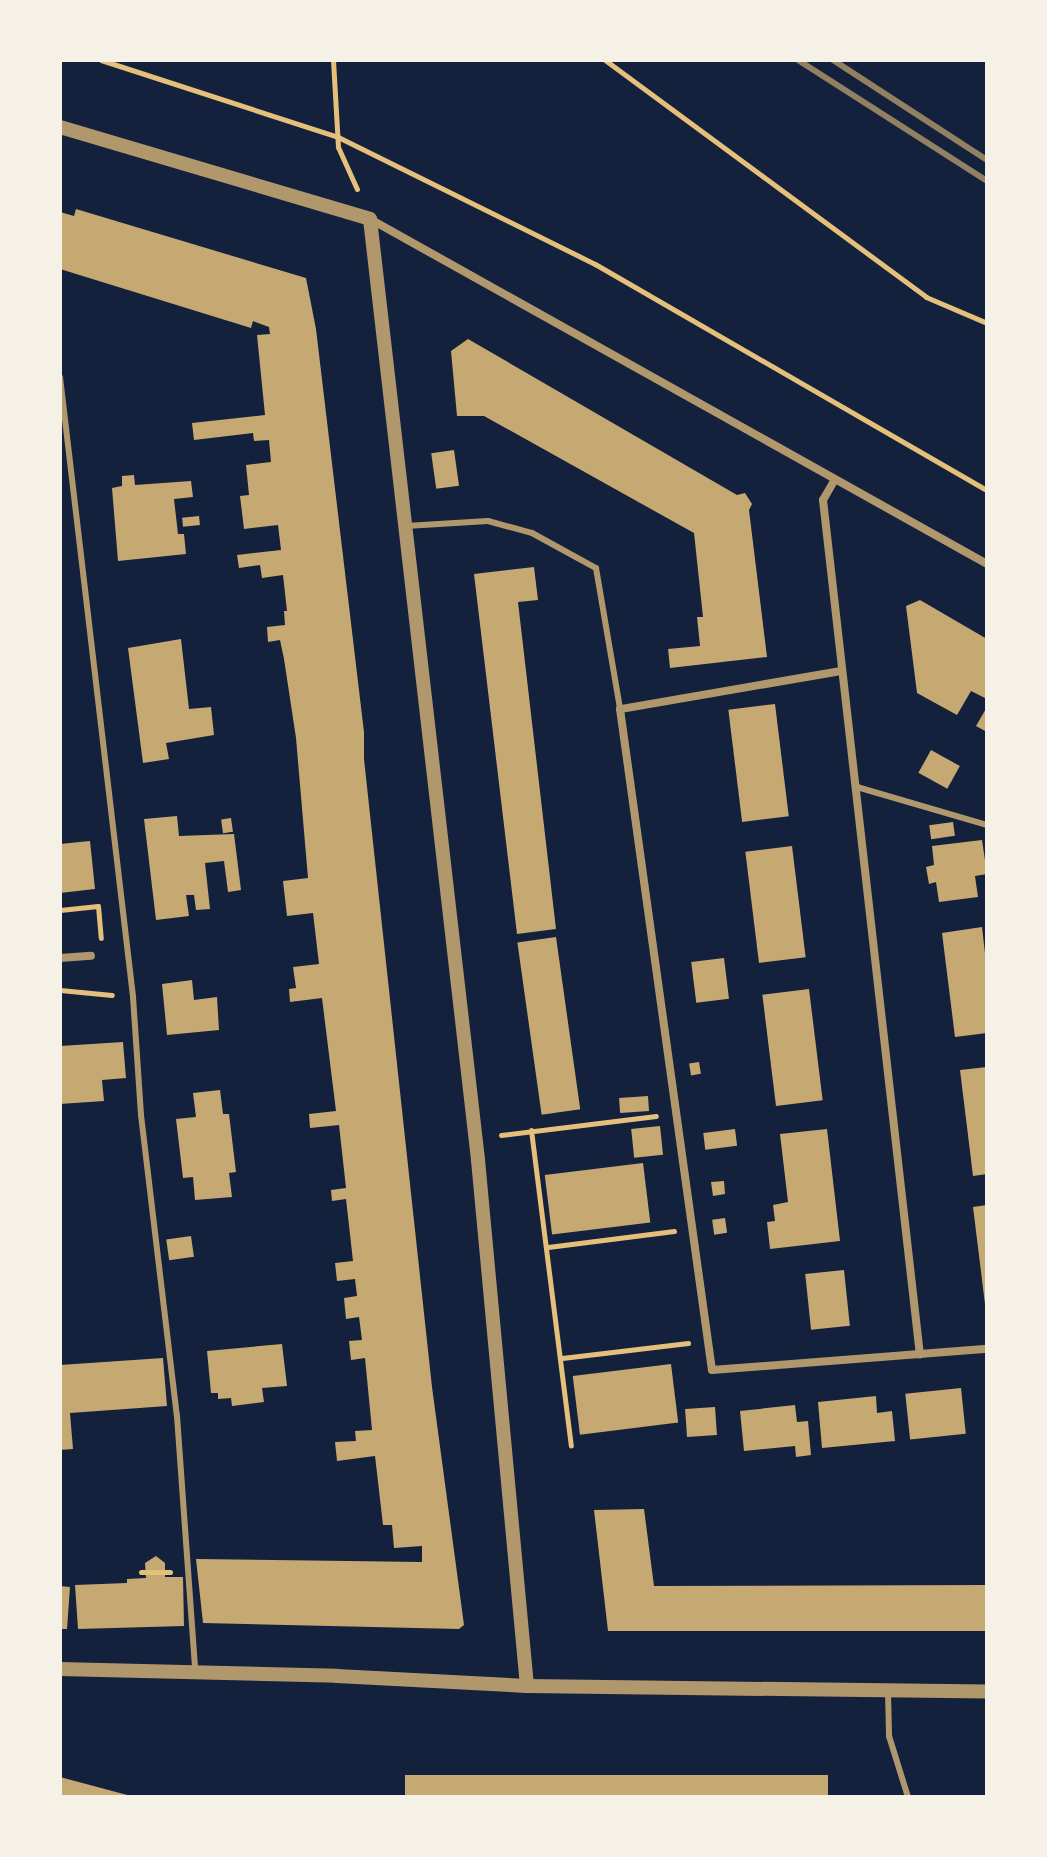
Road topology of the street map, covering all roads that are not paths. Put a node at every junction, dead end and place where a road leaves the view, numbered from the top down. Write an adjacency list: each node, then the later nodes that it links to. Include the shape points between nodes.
1 (60, 127): 2 (street)
2 (370, 219): 4 (street); 5 (street)
3 (60, 377): 16 (lane, via 177,1416)
4 (834, 481): 6 (street); 7 (street, via 823,500)
5 (402, 526): 8 (lane, via 488,521 532,533 596,568); 17 (street, via 478,1160)
6 (987, 564)
7 (841, 671): 8 (street); 9 (street)
8 (620, 709): 14 (street, via 712,1370)
9 (857, 787): 10 (lane); 14 (street)
10 (987, 825)
11 (91, 956): 12 (street)
12 (60, 958)
13 (987, 1349): 14 (street)
14 (920, 1355)
15 (60, 1669): 16 (street)
16 (195, 1672): 17 (street)
17 (527, 1686): 18 (street)
18 (888, 1691): 19 (street); 20 (lane, via 889,1736)
19 (987, 1692)
20 (908, 1797)

